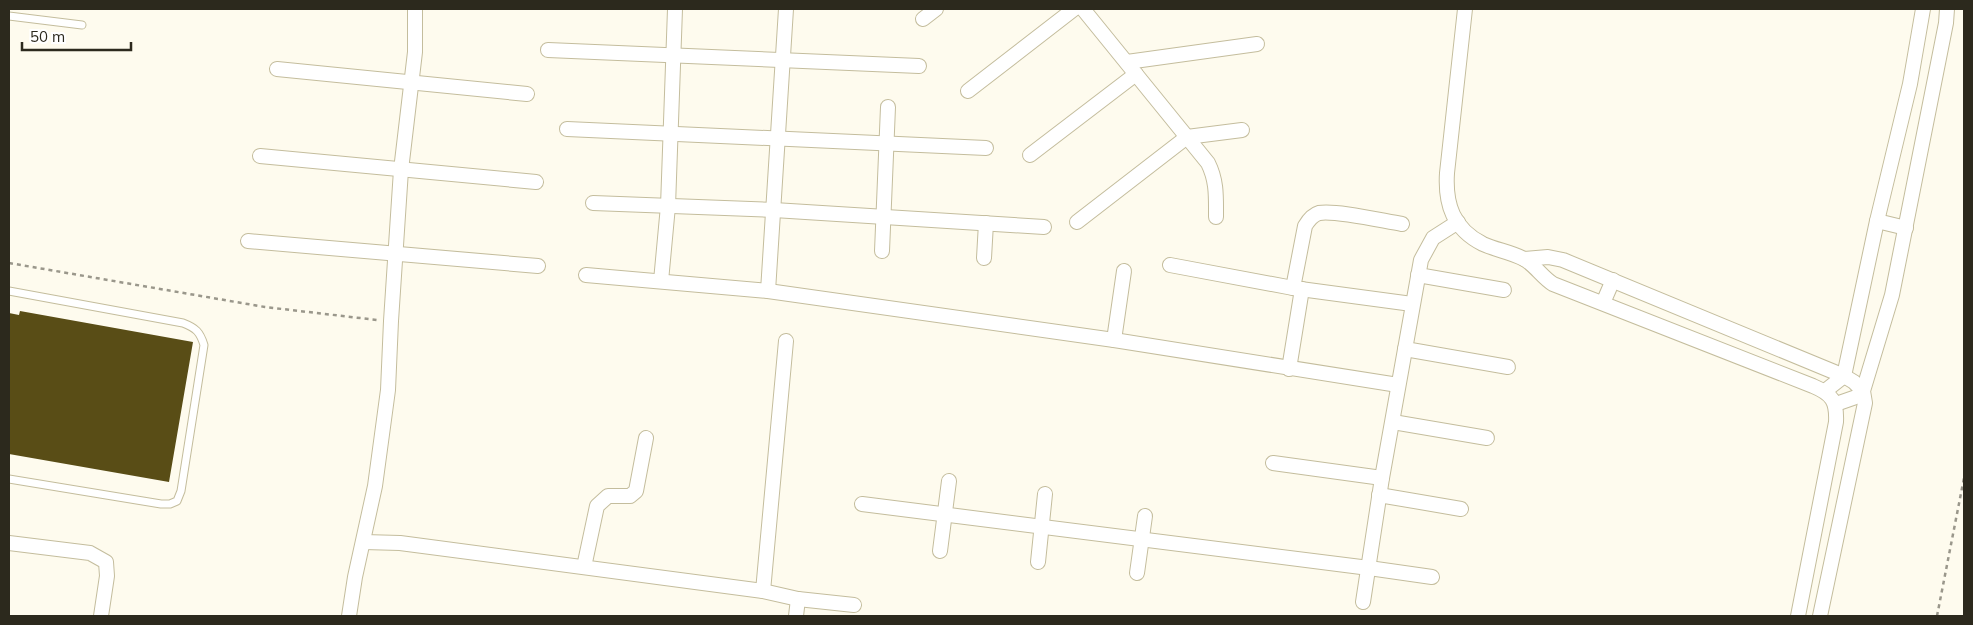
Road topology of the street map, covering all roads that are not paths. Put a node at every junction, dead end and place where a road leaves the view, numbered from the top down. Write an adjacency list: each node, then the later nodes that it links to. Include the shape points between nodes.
1 (415, 9): 21 (street)
2 (675, 9): 15 (street)
3 (786, 9): 16 (street)
4 (936, 9): 11 (street)
5 (1074, 9): 22 (street)
6 (1083, 9): 17 (street)
7 (1465, 9): 43 (street, via 1446,173 1446,193)
8 (1923, 9): 41 (street, via 1910,84)
9 (1947, 9): 47 (street)
10 (9, 16): 12 (lane)
11 (923, 19)
12 (82, 25)
13 (1257, 44): 17 (street)
14 (548, 50): 15 (street)
15 (672, 55): 16 (street); 27 (street)
16 (783, 59): 18 (street); 28 (street)
17 (1127, 62): 20 (street)
18 (919, 66)
19 (277, 69): 21 (street)
20 (1136, 74): 29 (street); 32 (street)
21 (411, 82): 23 (street); 34 (street)
22 (968, 91)
23 (528, 94)
24 (888, 107): 30 (street)
25 (567, 129): 27 (street)
26 (1242, 130): 29 (street)
27 (669, 133): 28 (street); 37 (street)
28 (778, 137): 30 (street); 38 (street)
29 (1187, 137): 40 (street, via 1213,174); 42 (street)
30 (886, 143): 31 (street); 39 (street)
31 (986, 148)
32 (1030, 155)
33 (260, 156): 34 (street)
34 (401, 170): 35 (street); 50 (street)
35 (536, 182)
36 (594, 203): 37 (street)
37 (668, 206): 38 (street); 59 (street)
38 (774, 210): 39 (street); 63 (street)
39 (884, 217): 44 (street); 49 (street)
40 (1216, 217)
41 (1877, 220): 47 (street); 71 (street)
42 (1077, 222)
43 (1458, 222): 52 (street, via 1462,229 1482,243); 57 (street, via 1433,238 1421,260)
44 (986, 223): 46 (street); 51 (street)
45 (1402, 224): 60 (street, via 1318,213 1305,226)
46 (1044, 227)
47 (1906, 228): 74 (street, via 1892,295)
48 (248, 241): 50 (street)
49 (882, 251)
50 (396, 254): 54 (street); 91 (street, via 388,390)
51 (984, 258)
52 (1524, 259): 58 (street, via 1548,257 1564,260); 64 (street, via 1553,284)
53 (1170, 265): 60 (street)
54 (538, 266)
55 (1124, 271): 66 (street)
56 (586, 275): 59 (street)
57 (1418, 276): 61 (street); 65 (street)
58 (1613, 280): 64 (street); 71 (street)
59 (661, 281): 63 (street)
60 (1298, 288): 65 (street); 70 (street)
61 (1504, 290)
62 (9, 291): 81 (lane, via 183,323 200,332 204,345 177,501 161,504)
63 (768, 291): 66 (street)
64 (1603, 303): 73 (street)
65 (1412, 304): 68 (street)
66 (1114, 340): 70 (street)
67 (786, 341): 99 (street)
68 (1405, 349): 69 (street); 72 (street)
69 (1508, 367)
70 (1289, 369): 72 (street)
71 (1844, 376): 73 (street); 74 (street)
72 (1398, 385): 76 (street)
73 (1825, 391): 75 (street)
74 (1863, 391): 75 (street); 107 (street, via 1865,403)
75 (1836, 404): 106 (street, via 1836,422)
76 (1393, 422): 78 (street); 80 (street)
77 (646, 438): 95 (street, via 636,491 630,496 608,496 597,506)
78 (1487, 438)
79 (1273, 463): 80 (street)
80 (1382, 478): 84 (street)
81 (9, 479)
82 (949, 481): 87 (street)
83 (1045, 494): 89 (street)
84 (1379, 495): 86 (street); 96 (street)
85 (862, 504): 87 (street)
86 (1461, 508)
87 (944, 514): 89 (street); 93 (street)
88 (1145, 516): 90 (street)
89 (1042, 527): 90 (street); 94 (street)
90 (1142, 539): 96 (street); 97 (street)
91 (364, 542): 95 (street, via 400,542); 104 (street)
92 (9, 543): 103 (street, via 90,553 106,562 108,576)
93 (940, 551)
94 (1038, 562)
95 (584, 567): 99 (street)
96 (1369, 568): 98 (street); 101 (street)
97 (1137, 572)
98 (1432, 577)
99 (763, 591): 100 (street)
100 (798, 599): 102 (street); 105 (street)
101 (1363, 602)
102 (854, 605)
103 (101, 616)
104 (349, 616)
105 (796, 616)
106 (1798, 616)
107 (1820, 616)

